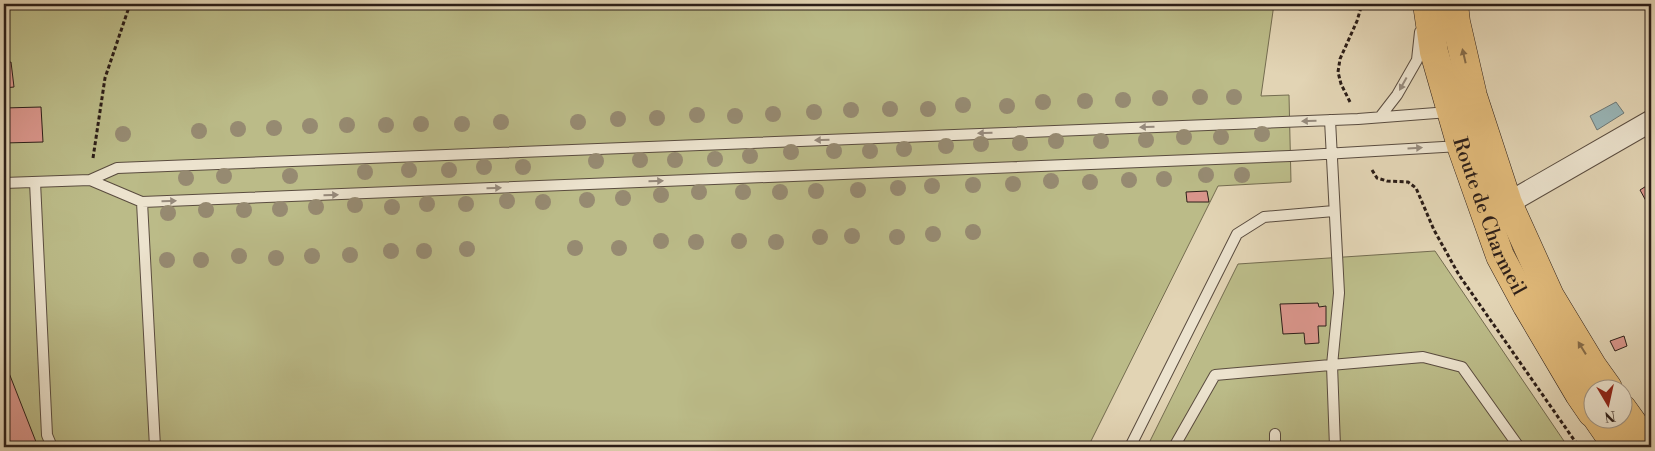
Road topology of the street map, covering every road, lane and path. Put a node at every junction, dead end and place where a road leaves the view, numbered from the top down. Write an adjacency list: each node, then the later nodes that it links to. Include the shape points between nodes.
1 (130, 4): 13 (path, via 105,78)
2 (1362, 4): 7 (path, via 1338,72)
3 (1426, 4): 5 (main road, Route de Charmeil, via 1434,52); 6 (lane, one-way to 6, via 1416,60 1397,95)
4 (1454, 4): 5 (main road, Route de Charmeil, one-way to 4)
5 (1464, 107): 6 (lane); 10 (main road, Route de Charmeil); 16 (main road, Route de Charmeil)
6 (1380, 117): 7 (lane)
7 (1358, 119): 8 (lane)
8 (1330, 120): 12 (lane); 13 (lane, one-way to 13, via 117,168)
9 (1651, 121): 16 (street)
10 (1461, 146): 11 (lane, one-way to 10); 16 (main road, Route de Charmeil)
11 (1366, 151): 12 (lane); 32 (path, via 1377,178 1408,182 1416,188 1458,275)
12 (1332, 153): 17 (lane, one-way to 12); 18 (lane)
13 (90, 180): 14 (lane); 17 (lane)
14 (35, 182): 15 (lane); 25 (lane, via 47,435)
15 (4, 184)
16 (1495, 201): 20 (main road, Route de Charmeil, one-way to 16); 21 (main road, Route de Charmeil, via 1500,256)
17 (142, 202): 26 (lane)
18 (1334, 211): 19 (lane, via 1339,293); 27 (lane, via 1264,217 1237,234)
19 (1332, 365): 28 (lane, via 1215,375); 30 (lane); 31 (lane, via 1423,357 1462,367)
20 (1601, 378)
21 (1582, 398)
22 (1632, 422): 34 (main road)
23 (1604, 428): 33 (main road)
24 (1275, 434): 29 (lane)
25 (52, 447)
26 (155, 447)
27 (1130, 447)
28 (1174, 447)
29 (1275, 447)
30 (1335, 447)
31 (1519, 447)
32 (1579, 447)
33 (1617, 447)
34 (1650, 447)

